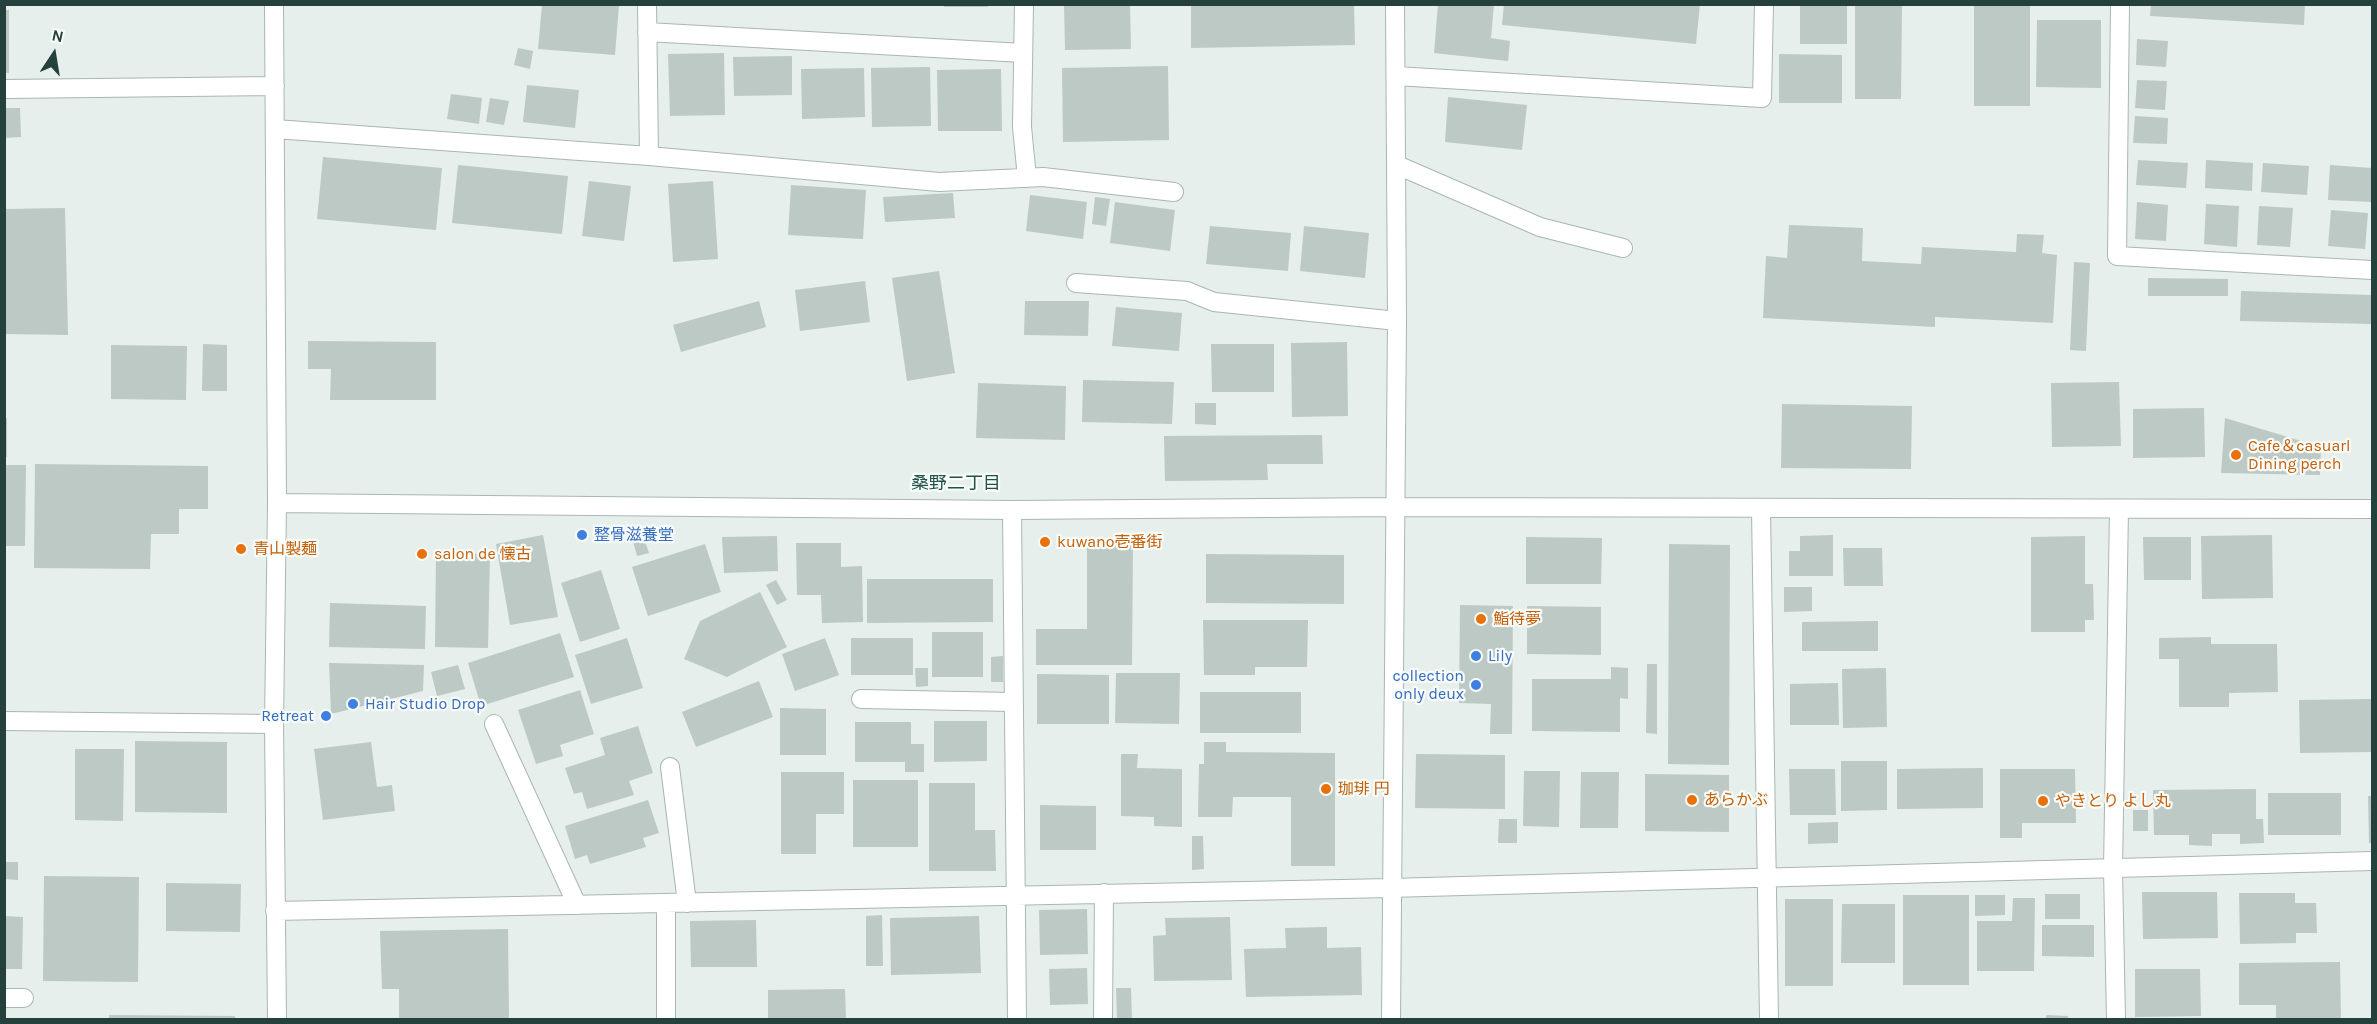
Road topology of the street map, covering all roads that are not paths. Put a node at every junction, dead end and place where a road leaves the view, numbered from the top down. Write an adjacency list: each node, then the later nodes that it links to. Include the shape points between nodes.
1 (274, 4): 10 (street)
2 (647, 4): 7 (street)
3 (1024, 4): 8 (street)
4 (1395, 4): 9 (street)
5 (1764, 4): 9 (street, via 1762,98)
6 (2120, 4): 18 (street, via 2117,256)
7 (647, 32): 8 (street); 13 (street)
8 (1023, 53): 15 (street, via 1022,127)
9 (1396, 76): 14 (street)
10 (275, 86): 11 (street); 12 (street)
11 (4, 89)
12 (275, 129): 13 (street); 21 (street)
13 (649, 156): 15 (street, via 939,182)
14 (1397, 165): 17 (street, via 1540,227); 20 (street)
15 (1027, 178): 16 (street)
16 (1174, 192)
17 (1623, 248)
18 (2373, 270)
19 (1076, 284): 20 (street, via 1187,291 1214,302)
20 (1397, 321): 22 (street)
21 (277, 503): 26 (street); 30 (street)
22 (1394, 507): 23 (street); 26 (street); 36 (street)
23 (1761, 509): 24 (street); 35 (street)
24 (2119, 509): 25 (street); 34 (street)
25 (2373, 509)
26 (1012, 510): 28 (street)
27 (861, 699): 28 (street)
28 (1013, 702): 38 (street)
29 (4, 721): 30 (street)
30 (274, 724): 42 (street)
31 (494, 724): 41 (street)
32 (670, 767): 39 (street)
33 (2373, 861): 34 (street)
34 (2113, 869): 35 (street); 51 (street)
35 (1766, 877): 36 (street); 50 (street)
36 (1390, 888): 37 (street); 49 (street)
37 (1104, 893): 38 (street); 48 (street)
38 (1014, 895): 39 (street); 47 (street)
39 (687, 903): 40 (street)
40 (666, 904): 41 (street); 46 (street)
41 (577, 906): 42 (street)
42 (275, 911): 45 (street)
43 (4, 998): 44 (street)
44 (24, 998)
45 (277, 1020)
46 (666, 1020)
47 (1017, 1020)
48 (1103, 1020)
49 (1390, 1020)
50 (1769, 1020)
51 (2116, 1020)

